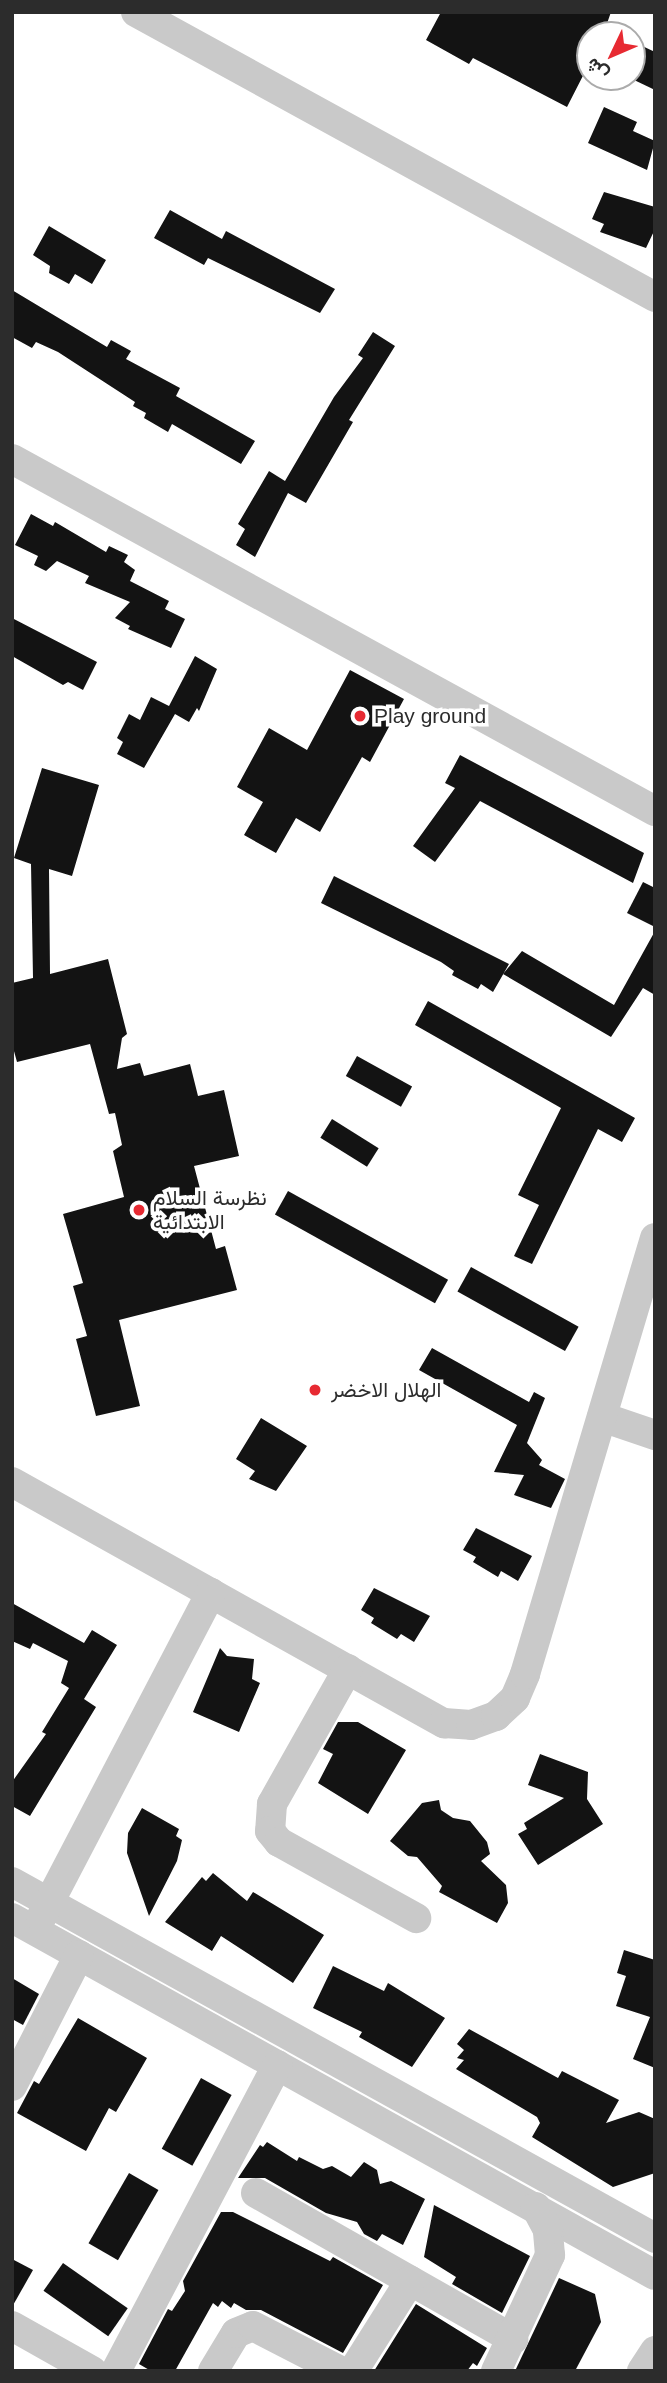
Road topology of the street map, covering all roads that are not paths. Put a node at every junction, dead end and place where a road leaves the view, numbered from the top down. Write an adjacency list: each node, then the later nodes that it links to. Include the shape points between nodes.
1 (136, 12): 2 (street)
2 (655, 297)
3 (12, 459): 4 (street)
4 (655, 811)
5 (655, 1238): 6 (street)
6 (602, 1417): 7 (street); 10 (street, via 515,1698 496,1716 471,1725 444,1723)
7 (655, 1436)
8 (12, 1482): 9 (street)
9 (211, 1592): 10 (street); 12 (street)
10 (348, 1669): 13 (street, via 272,1804 270,1831 279,1842)
11 (12, 1882): 12 (street)
12 (49, 1902): 14 (street); 20 (street)
13 (416, 1918)
14 (23, 1924): 15 (street)
15 (79, 1955): 16 (street); 17 (street)
16 (276, 2065): 19 (street); 29 (street)
17 (12, 2086)
18 (256, 2193): 24 (street)
19 (536, 2207): 21 (street); 22 (street, via 548,2230)
20 (655, 2238)
21 (597, 2242): 22 (street, via 569,2249); 23 (street)
22 (546, 2268): 26 (street)
23 (655, 2275)
24 (410, 2281): 26 (street); 32 (street)
25 (12, 2326): 28 (street)
26 (513, 2339): 33 (street)
27 (655, 2351): 34 (street)
28 (92, 2371)
29 (116, 2371)
30 (213, 2371): 31 (street, via 236,2333 253,2326)
31 (340, 2371)
32 (354, 2371)
33 (496, 2371)
34 (642, 2371)

